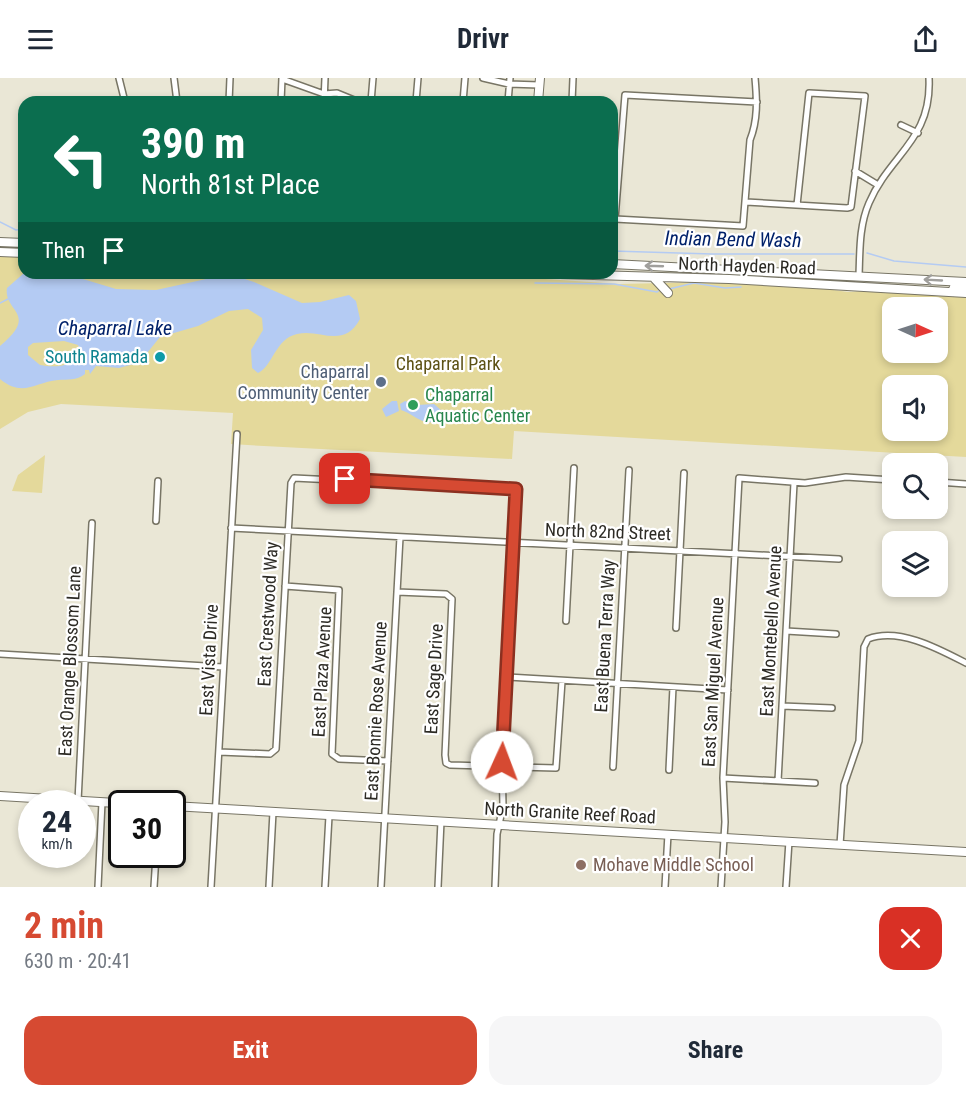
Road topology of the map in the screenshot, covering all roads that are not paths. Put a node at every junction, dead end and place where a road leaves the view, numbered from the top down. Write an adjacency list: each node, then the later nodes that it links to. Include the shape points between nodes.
1 (119, 78): 16 (street)
2 (174, 78): 17 (street)
3 (230, 78): 18 (street)
4 (282, 78): 15 (street); 19 (street)
5 (325, 78): 15 (street)
6 (373, 78): 21 (street)
7 (418, 78): 22 (street)
8 (465, 78): 23 (street)
9 (483, 78): 13 (street)
10 (573, 78): 25 (street)
11 (755, 78): 26 (street)
12 (929, 78): 28 (street, via 927,106)
13 (509, 81): 14 (street); 24 (street)
14 (540, 82)
15 (324, 94): 20 (street)
16 (124, 96)
17 (176, 96)
18 (229, 96)
19 (281, 96)
20 (344, 96)
21 (372, 96)
22 (416, 96)
23 (464, 96)
24 (508, 96)
25 (572, 96)
26 (757, 102): 30 (street, via 625,95); 32 (street)
27 (901, 125): 28 (street)
28 (918, 133): 31 (street)
29 (855, 171): 31 (street); 33 (street, via 851,207); 33 (street, via 865,96 809,93)
30 (618, 182)
31 (878, 185): 40 (street, via 862,224)
32 (746, 202): 33 (street); 34 (street, via 743,226)
33 (797, 205)
34 (618, 219)
35 (0, 242): 36 (street)
36 (18, 243)
37 (0, 252): 38 (street)
38 (18, 253)
39 (618, 264): 40 (street, North Hayden Road, one-way to 39)
40 (859, 276): 43 (street, North Hayden Road, one-way to 40)
41 (618, 277): 42 (street, North Hayden Road)
42 (654, 278): 45 (street, North Hayden Road); 46 (street)
43 (966, 282)
44 (966, 287): 45 (street, via 954,286)
45 (952, 292): 47 (street, North Hayden Road)
46 (668, 293)
47 (966, 293)
48 (237, 434): 59 (street, East Vista Drive)
49 (574, 468): 63 (street)
50 (629, 470): 64 (street, East Buena Terra Way)
51 (684, 473): 65 (street)
52 (882, 479): 54 (street, via 846,477)
53 (158, 481): 57 (street)
54 (794, 483): 66 (street, East San Miguel Avenue, via 739,478); 67 (street, East Montebello Avenue)
55 (948, 483): 56 (street)
56 (966, 484)
57 (156, 521)
58 (92, 523): 76 (street, East Orange Blossom Lane)
59 (231, 528): 60 (street, North 82nd Street); 78 (street, East Vista Drive)
60 (288, 530): 61 (street, North 82nd Street); 62 (street, East Crestwood Way, via 294,478 516,489); 69 (street, East Crestwood Way)
61 (400, 537): 62 (street, North 82nd Street); 70 (street, East Bonnie Rose Avenue)
62 (513, 543): 63 (street, North 82nd Street); 79 (street)
63 (570, 547): 64 (street, North 82nd Street); 71 (street)
64 (625, 549): 65 (street, North 82nd Street); 81 (street, East Buena Terra Way)
65 (680, 550): 66 (street, North 82nd Street); 72 (street)
66 (735, 553): 67 (street, North 82nd Street); 83 (street, East San Miguel Avenue)
67 (790, 556): 68 (street, North 82nd Street); 73 (street, East Montebello Avenue)
68 (840, 559)
69 (285, 586): 86 (street, East Crestwood Way, via 274,753); 87 (street, East Plaza Avenue, via 339,590 333,756)
70 (397, 592): 87 (street, East Bonnie Rose Avenue); 88 (street, East Sage Drive, via 451,597 446,763)
71 (566, 621)
72 (676, 628)
73 (786, 631): 74 (street); 84 (street, East Montebello Avenue)
74 (836, 634)
75 (0, 654): 76 (street)
76 (85, 659): 78 (street); 94 (street, East Orange Blossom Lane)
77 (966, 663): 110 (street, via 921,641 877,636 868,639 864,647 860,741 844,785)
78 (223, 667): 86 (street, East Vista Drive)
79 (506, 677): 80 (street); 88 (street)
80 (562, 681): 81 (street); 88 (street, via 556,768)
81 (618, 684): 82 (street); 89 (street, East Buena Terra Way)
82 (673, 687): 83 (street); 90 (street)
83 (728, 690): 91 (street, East San Miguel Avenue)
84 (782, 706): 85 (street); 92 (street, East Montebello Avenue)
85 (832, 708)
86 (219, 752): 101 (street, East Vista Drive)
87 (388, 761): 104 (street, East Bonnie Rose Avenue)
88 (502, 767): 106 (street)
89 (613, 767)
90 (669, 770)
91 (723, 778): 92 (street); 108 (street, East San Miguel Avenue)
92 (778, 781): 93 (street)
93 (815, 783)
94 (79, 790)
95 (0, 796): 96 (street)
96 (18, 797)
97 (96, 802): 98 (street)
98 (102, 802): 99 (street); 113 (street)
99 (108, 802)
100 (186, 807): 101 (street, North Granite Reef Road)
101 (215, 809): 102 (street, North Granite Reef Road); 115 (street, East Vista Drive)
102 (273, 812): 103 (street, North Granite Reef Road); 116 (street)
103 (329, 816): 104 (street, North Granite Reef Road); 117 (street)
104 (385, 818): 105 (street, North Granite Reef Road); 118 (street, East Bonnie Rose Avenue)
105 (441, 821): 106 (street, North Granite Reef Road); 119 (street)
106 (500, 825): 107 (street, North Granite Reef Road); 120 (street)
107 (668, 834): 108 (street, North Granite Reef Road); 121 (street)
108 (724, 837): 109 (street, North Granite Reef Road); 122 (street, East San Miguel Avenue)
109 (789, 841): 110 (street, North Granite Reef Road); 123 (street)
110 (840, 844): 111 (street, North Granite Reef Road)
111 (966, 852)
112 (155, 868): 114 (street)
113 (98, 887)
114 (154, 887)
115 (211, 887)
116 (269, 887)
117 (325, 887)
118 (381, 887)
119 (438, 887)
120 (495, 887)
121 (664, 887)
122 (721, 887)
123 (786, 887)

